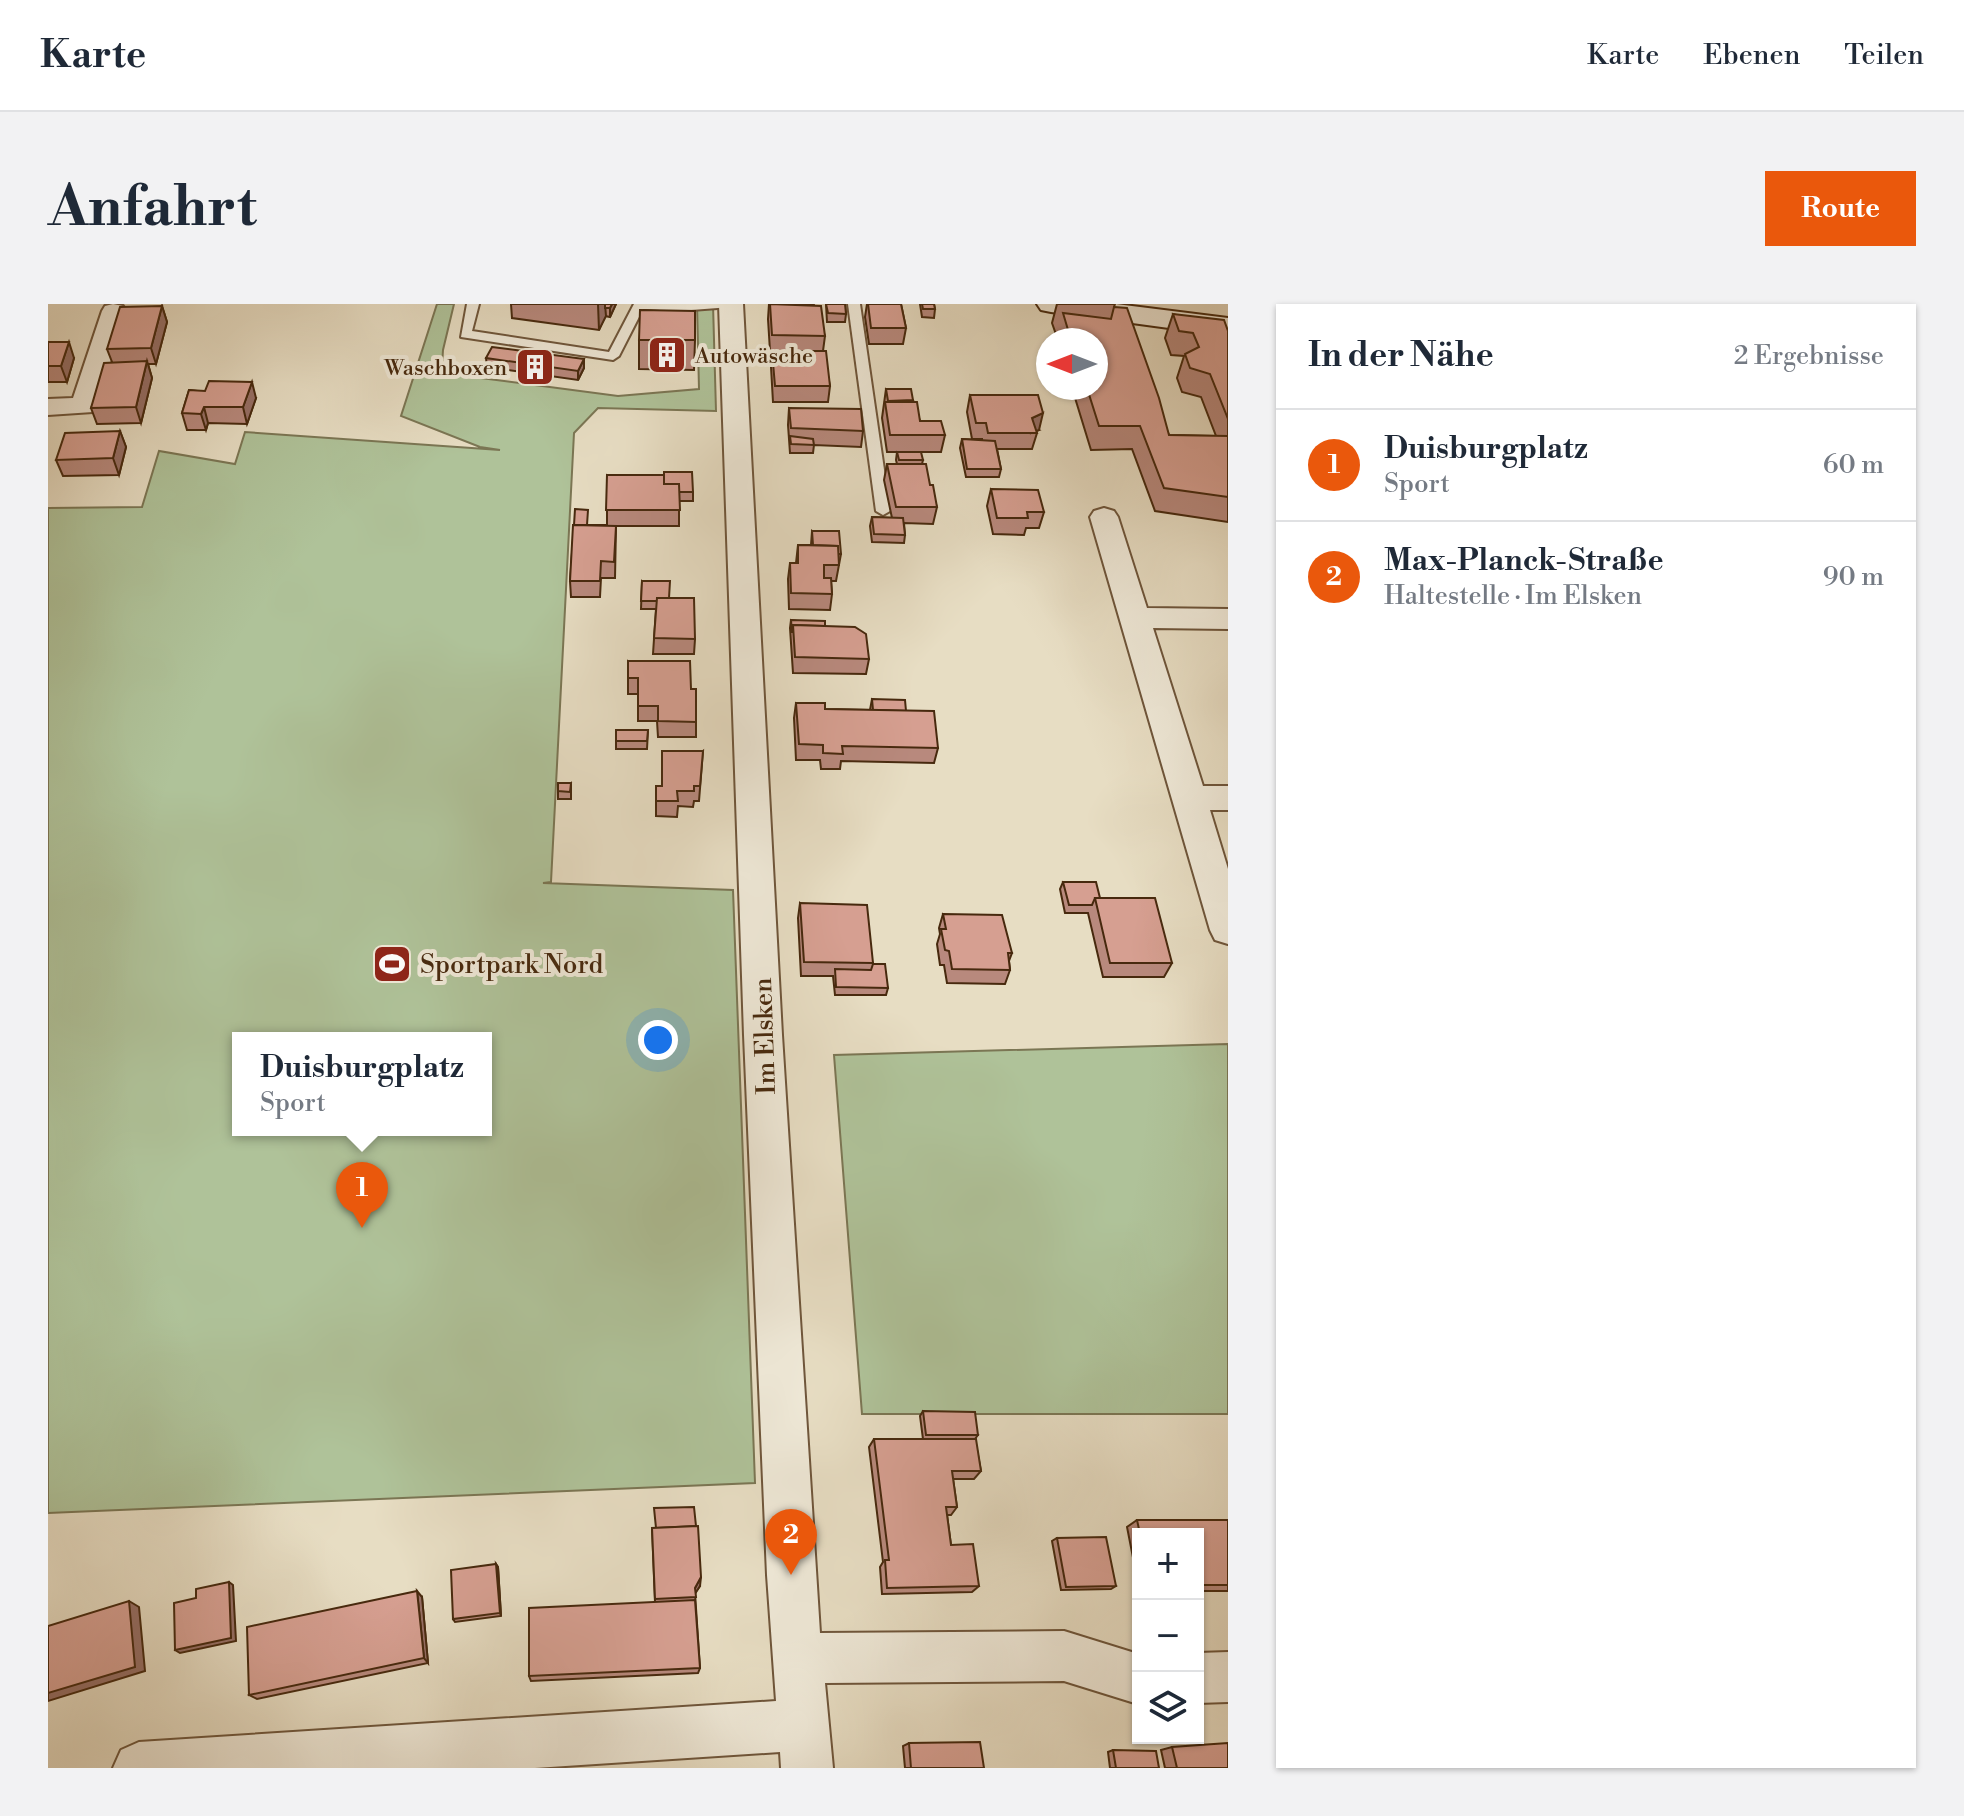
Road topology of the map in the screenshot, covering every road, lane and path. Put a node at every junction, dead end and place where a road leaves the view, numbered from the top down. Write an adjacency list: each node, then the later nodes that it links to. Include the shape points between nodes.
1 (473, 304): 2 (lane, via 465,334 613,356)
2 (637, 304): 3 (lane)
3 (731, 304): 16 (street, Im Elsken)
4 (854, 304): 9 (lane)
5 (1051, 304): 7 (main road)
6 (114, 311): 8 (street, via 84,406)
7 (1228, 327)
8 (48, 407)
9 (883, 511)
10 (1104, 517): 11 (street)
11 (1135, 618): 12 (street); 13 (street)
12 (1228, 619)
13 (1190, 798): 14 (street); 15 (street)
14 (1228, 798)
15 (1228, 930)
16 (797, 1658): 17 (street, via 1064,1656); 20 (street, Im Elsken)
17 (1132, 1677)
18 (1228, 1677): 19 (street)
19 (1204, 1678)
20 (805, 1746): 21 (street)
21 (139, 1768)

